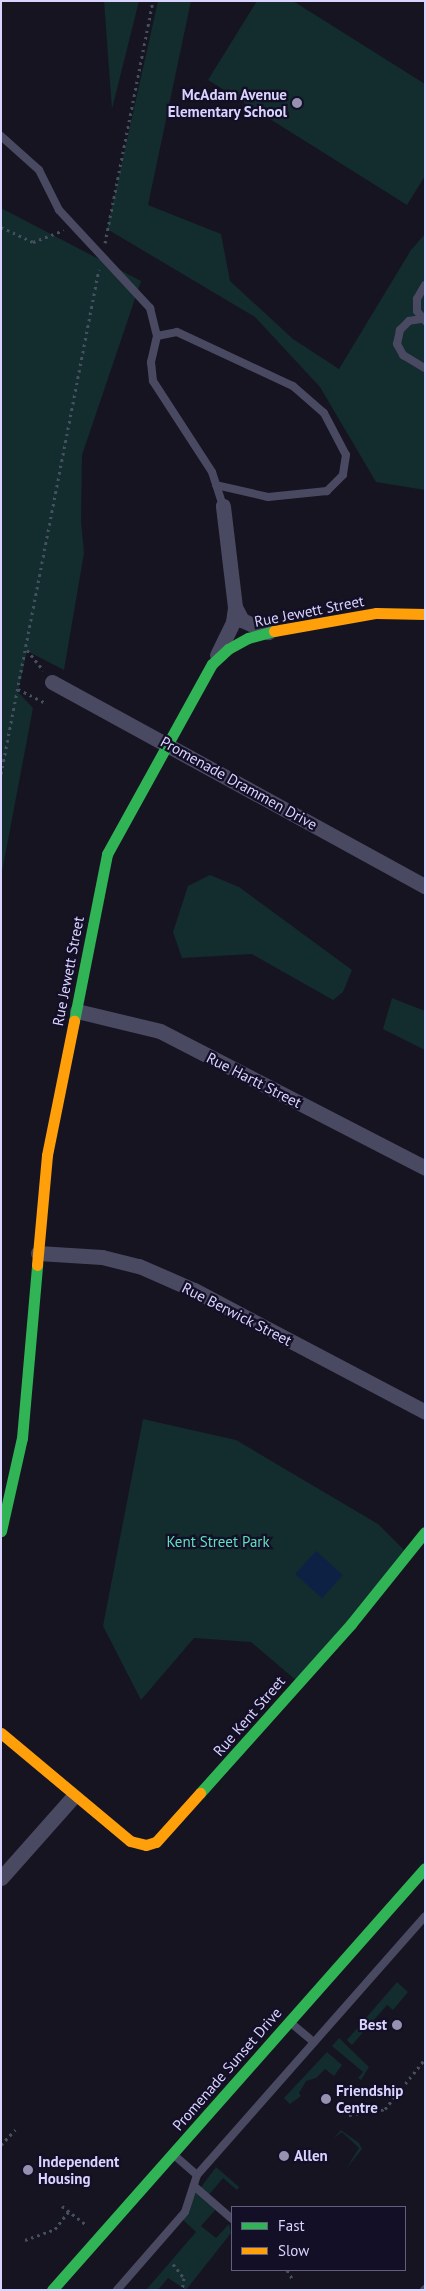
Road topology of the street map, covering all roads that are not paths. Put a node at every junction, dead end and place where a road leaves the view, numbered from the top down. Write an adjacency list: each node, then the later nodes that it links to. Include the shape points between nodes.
1 (1, 136): 4 (lane, via 39,170 59,210 150,308)
2 (425, 285): 3 (lane, via 417,299)
3 (423, 320): 5 (lane, via 409,321 400,330 397,344 403,355)
4 (157, 336): 6 (lane, via 151,362 153,381 202,455); 6 (lane, via 177,332 293,386 324,413 346,455 343,475 327,491 268,497)
5 (425, 368)
6 (216, 485): 7 (lane)
7 (223, 506): 8 (street)
8 (235, 607): 10 (street, via 242,620); 11 (street, via 233,622)
9 (425, 614): 10 (street, Rue Jewett Street, via 376,613)
10 (270, 632): 11 (street, Rue Jewett Street, via 248,638 228,649)
11 (212, 664): 13 (street, Rue Jewett Street)
12 (52, 682): 13 (street, Promenade Drammen Drive)
13 (168, 744): 14 (street, Promenade Drammen Drive); 15 (street, Rue Jewett Street, via 104,863)
14 (425, 886)
15 (76, 1011): 16 (street, Rue Hartt Street, via 160,1031); 17 (street, Rue Jewett Street, via 47,1155)
16 (425, 1168)
17 (38, 1253): 18 (street, Rue Berwick Street, via 102,1257 139,1266 194,1290); 19 (street, Rue Jewett Street, via 22,1438)
18 (425, 1412)
19 (1, 1531)
20 (425, 1532): 22 (street, Rue Kent Street, via 351,1624 156,1842 146,1845 130,1841)
21 (1, 1733): 22 (street)
22 (73, 1797): 24 (street)
23 (425, 1868): 26 (street, Promenade Sunset Drive)
24 (1, 1878)
25 (425, 1916): 27 (lane)
26 (289, 2022): 27 (lane); 28 (street, Promenade Sunset Drive)
27 (314, 2042): 29 (lane)
28 (173, 2154): 29 (lane); 32 (street, Promenade Sunset Drive)
29 (197, 2175): 30 (lane)
30 (194, 2186): 31 (lane); 33 (lane, via 185,2212)
31 (231, 2218)
32 (52, 2290)
33 (117, 2290)

